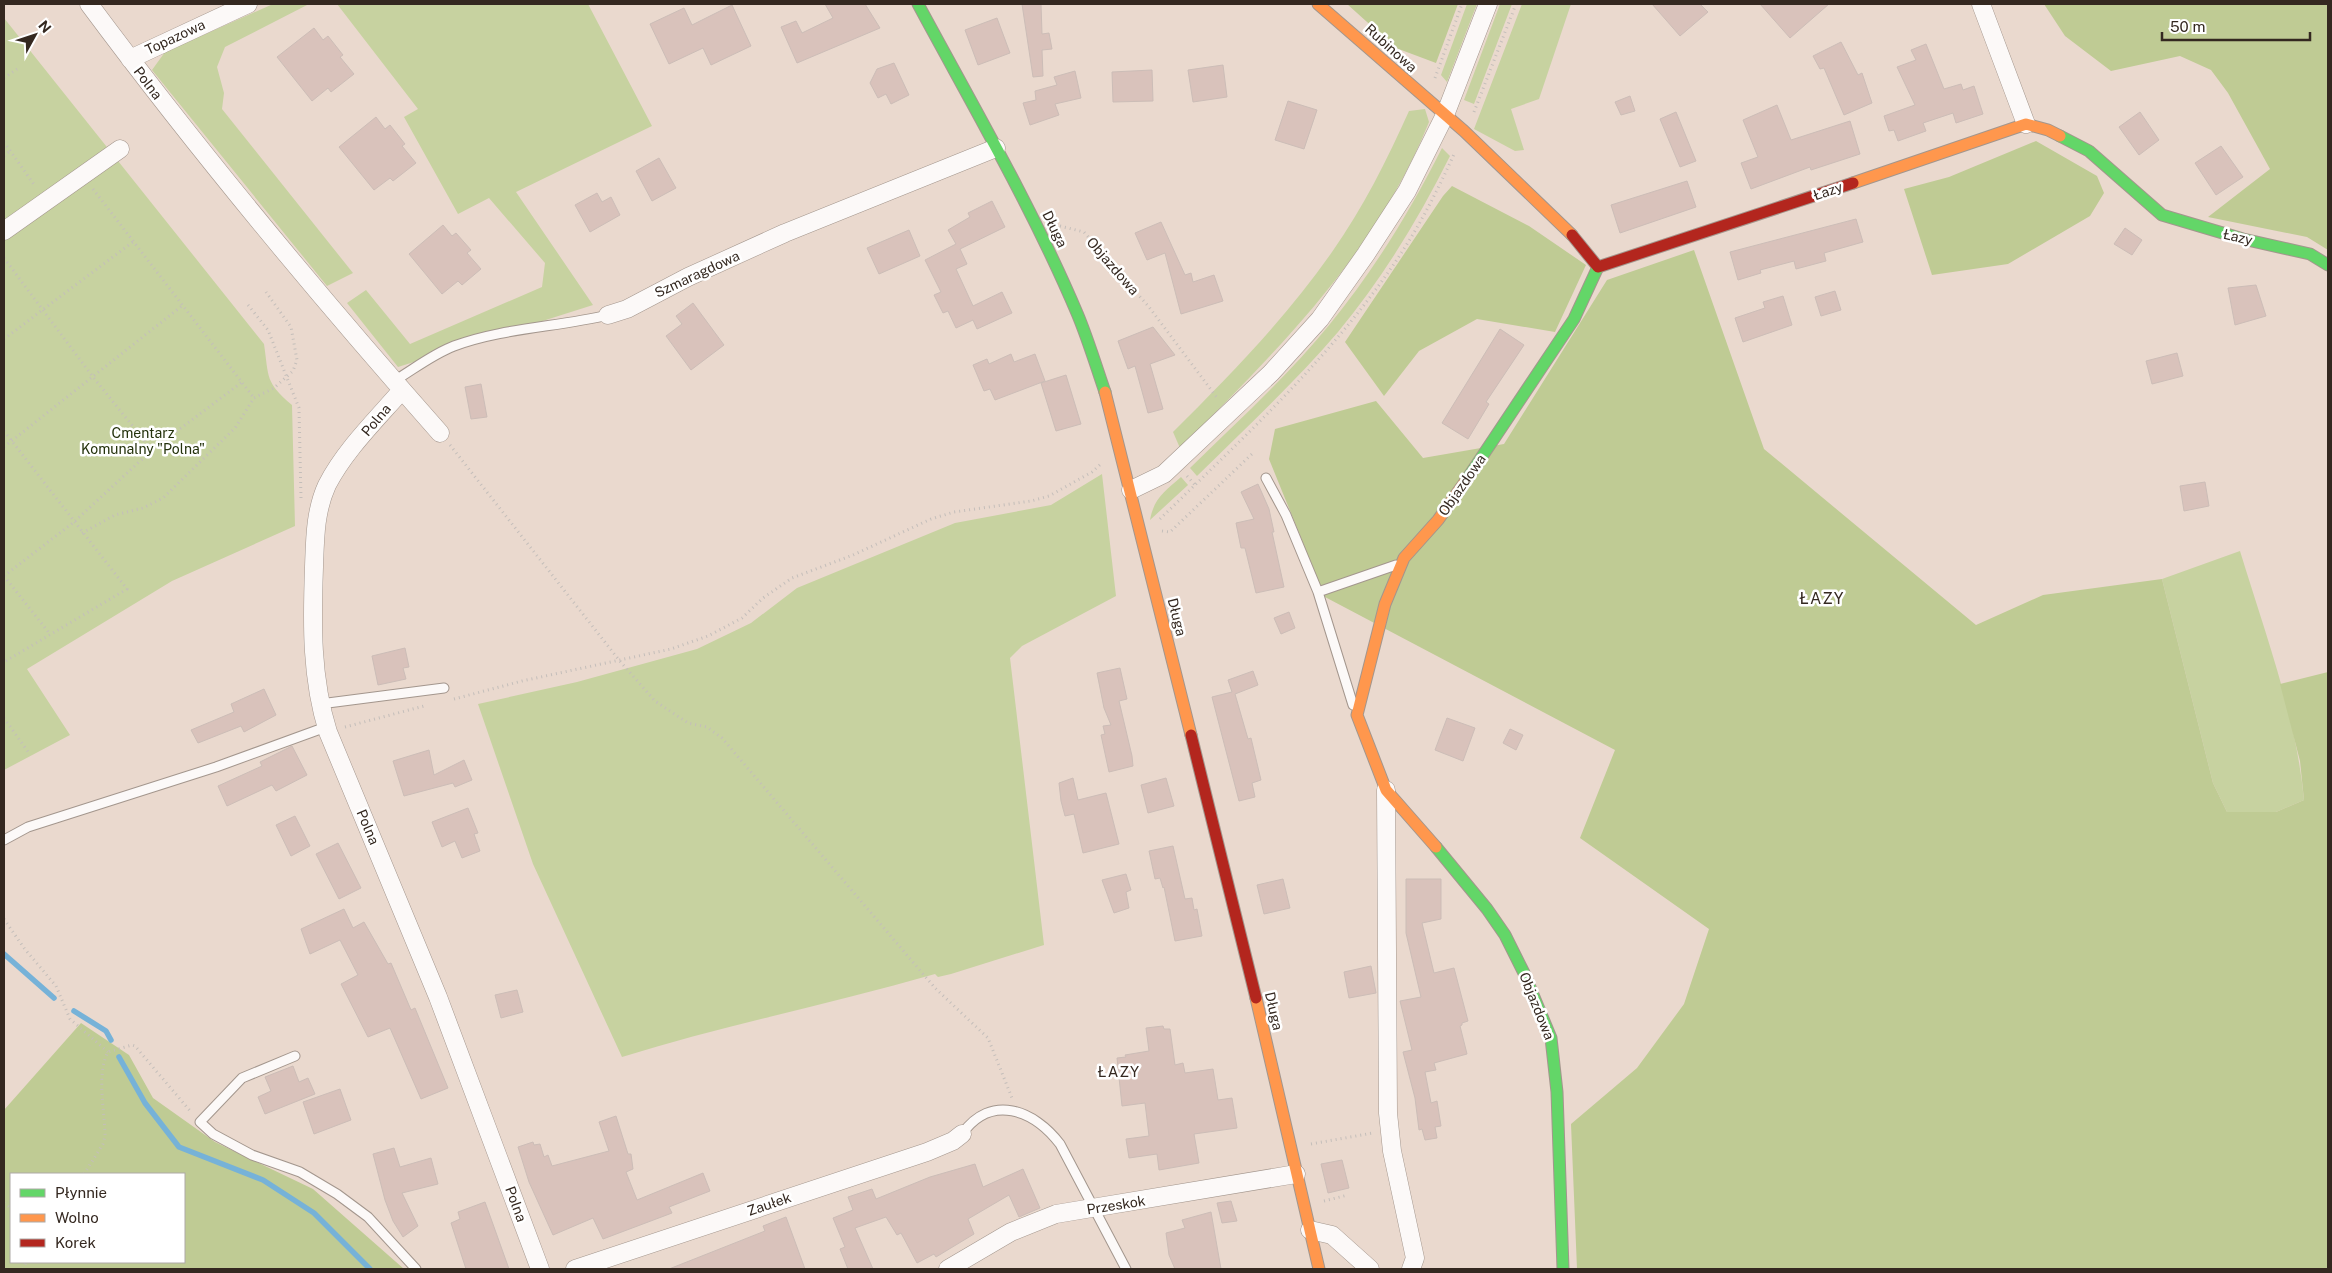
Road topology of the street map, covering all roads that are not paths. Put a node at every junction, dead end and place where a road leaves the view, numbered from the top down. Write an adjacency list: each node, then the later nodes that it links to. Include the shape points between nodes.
1 (89, 4): 7 (street, Polna)
2 (248, 4): 7 (street, Topazowa)
3 (918, 4): 10 (street, Długa)
4 (1318, 4): 8 (street, Rubinowa)
5 (1488, 4): 8 (street)
6 (1981, 4): 9 (street)
7 (130, 58): 16 (street, Polna, via 174,116)
8 (1445, 115): 14 (street, Rubinowa, via 1571,234); 19 (street, via 1407,192 1320,318 1271,373 1164,474)
9 (2026, 124): 13 (street, Łazy, via 2048,130 2089,151 2162,215 2243,239 2310,254); 14 (street, Łazy)
10 (996, 148): 15 (street, Szmaragdowa, via 785,233 627,309); 19 (street, Długa, via 1078,315 1106,395)
11 (120, 149): 12 (street)
12 (4, 231)
13 (2328, 265)
14 (1598, 267): 20 (street, Objazdowa, via 1574,319 1518,405 1438,520)
15 (608, 315): 16 (lane, Szmaragdowa, via 490,336 454,346)
16 (398, 385): 17 (street, Polna); 23 (street, Polna, via 333,475 317,519 312,634)
17 (440, 433)
18 (1266, 478): 21 (lane, Objazdowa, via 1286,515)
19 (1131, 490): 30 (street, Długa)
20 (1402, 563): 21 (lane); 24 (street, Objazdowa, via 1385,604)
21 (1318, 592): 24 (lane, Objazdowa)
22 (444, 688): 23 (lane)
23 (320, 704): 25 (street, Polna)
24 (1357, 715): 26 (street, Objazdowa)
25 (327, 729): 27 (lane, via 28,826); 34 (street, Polna, via 438,997)
26 (1386, 790): 40 (street, Objazdowa, via 1388,1113 1392,1152 1414,1258); 41 (street, Objazdowa, via 1450,862 1505,935 1551,1038 1557,1092)
27 (4, 840)
28 (295, 1056): 33 (lane, via 242,1078 200,1122 213,1134 252,1155 300,1172 337,1194 368,1217)
29 (962, 1134): 31 (lane, via 971,1122 981,1116 1003,1110 1017,1110 1028,1115 1049,1130 1060,1144); 35 (street, Zaułek, via 927,1152)
30 (1296, 1174): 31 (street, Przeskok); 32 (street, Długa)
31 (1092, 1209): 36 (street, Przeskok, via 1056,1214 1011,1232); 37 (lane)
32 (1310, 1230): 38 (street, Długa); 39 (street, via 1332,1236)
33 (416, 1269)
34 (540, 1269)
35 (575, 1269)
36 (948, 1269)
37 (1126, 1269)
38 (1319, 1269)
39 (1370, 1269)
40 (1411, 1269)
41 (1563, 1269)

